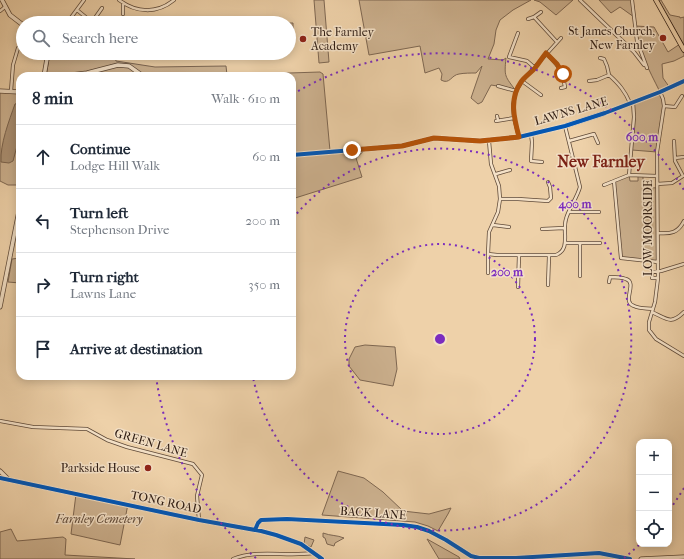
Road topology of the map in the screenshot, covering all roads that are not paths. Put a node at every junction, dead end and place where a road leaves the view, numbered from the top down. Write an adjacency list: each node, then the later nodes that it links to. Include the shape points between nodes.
1 (2, 0): 9 (street)
2 (84, 0): 11 (street)
3 (119, 0): 8 (street)
4 (174, 0): 8 (street, via 151,11 134,9)
5 (580, 0): 29 (street, via 644,65)
6 (632, 0): 29 (street, via 637,41)
7 (656, 0): 24 (main road)
8 (123, 3): 14 (street)
9 (5, 7): 12 (street); 20 (street)
10 (102, 8): 17 (street)
11 (77, 10): 15 (street); 16 (street)
12 (0, 11)
13 (541, 12): 18 (street)
14 (123, 14)
15 (72, 16)
16 (83, 16)
17 (96, 16)
18 (534, 17): 19 (street); 23 (street)
19 (528, 19)
20 (16, 21)
21 (518, 33): 30 (street, via 509,57 527,61)
22 (561, 38): 23 (street)
23 (556, 42): 25 (street)
24 (684, 50)
25 (546, 53): 30 (street); 40 (street, via 563,74 567,87)
26 (16, 55): 42 (street)
27 (600, 58): 35 (street, via 604,59)
28 (47, 60): 32 (street)
29 (646, 64): 31 (street)
30 (535, 68): 36 (street)
31 (647, 68)
32 (45, 72)
33 (91, 72): 34 (street, via 118,65 129,66)
34 (137, 72)
35 (609, 75): 37 (street); 48 (street, via 619,83)
36 (522, 81): 43 (street); 46 (street)
37 (589, 81)
38 (684, 81): 45 (street, LAWNS LANE)
39 (498, 86): 43 (street)
40 (561, 88)
41 (0, 91): 42 (street)
42 (11, 91): 44 (street)
43 (516, 91): 51 (street)
44 (16, 92)
45 (660, 92): 48 (street, LAWNS LANE); 49 (street, LOW MOORSIDE)
46 (540, 95)
47 (682, 96): 49 (street, via 674,107)
48 (632, 103): 52 (street, LAWNS LANE); 67 (street, via 634,117)
49 (664, 106): 68 (street, LOW MOORSIDE, via 657,152)
50 (497, 116): 51 (street, via 497,120)
51 (514, 118): 54 (street)
52 (564, 126): 53 (street, LAWNS LANE); 56 (street)
53 (531, 134): 54 (street, LAWNS LANE); 62 (street)
54 (519, 137): 55 (street, LAWNS LANE)
55 (489, 141): 59 (street, LAWNS LANE, via 434,138 402,146); 66 (street, via 491,164)
56 (569, 141): 58 (street, via 594,134); 75 (street, via 580,187)
57 (674, 141): 61 (street)
58 (598, 144)
59 (296, 155)
60 (684, 157): 61 (street)
61 (675, 158): 69 (street)
62 (531, 161): 63 (street); 64 (street)
63 (542, 162)
64 (528, 165)
65 (510, 170): 66 (street)
66 (496, 174): 74 (street)
67 (629, 174): 68 (street); 70 (street)
68 (657, 176): 72 (street, LOW MOORSIDE)
69 (683, 176): 72 (street, via 672,183)
70 (614, 181): 73 (street); 90 (street, via 621,258)
71 (548, 182): 74 (street, via 551,198 548,201)
72 (657, 184): 83 (street, LOW MOORSIDE)
73 (604, 185)
74 (500, 199): 78 (street)
75 (568, 212): 76 (street); 81 (street)
76 (600, 212)
77 (684, 221): 83 (street, via 676,231 669,234)
78 (493, 225): 80 (street); 87 (street, via 489,232)
79 (16, 226): 99 (street)
80 (509, 227)
81 (564, 228): 82 (street); 84 (street)
82 (542, 229)
83 (658, 233): 90 (street, LOW MOORSIDE)
84 (566, 243): 85 (street); 89 (street, via 561,253)
85 (580, 243): 86 (street); 94 (street)
86 (600, 243)
87 (488, 254): 88 (street); 93 (street)
88 (519, 255): 89 (street); 98 (street)
89 (549, 256): 97 (street)
90 (658, 262): 92 (street, LOW MOORSIDE)
91 (684, 264): 92 (street)
92 (658, 272): 95 (street, LOW MOORSIDE); 95 (street, via 652,272 652,278)
93 (488, 273)
94 (580, 276)
95 (658, 278): 100 (street, LOW MOORSIDE)
96 (609, 282): 100 (street, via 610,277 627,279 631,287 628,299 630,304)
97 (548, 285)
98 (518, 287)
99 (0, 306)
100 (653, 311): 101 (street, via 670,320); 102 (street, LOW MOORSIDE, via 649,330 656,339)
101 (684, 312)
102 (684, 356)
103 (0, 422): 107 (street, GREEN LANE, via 33,427 87,429 127,447 193,464 202,475 197,496)
104 (0, 471): 106 (street)
105 (0, 478): 106 (street, TONG ROAD)
106 (8, 479): 107 (street, TONG ROAD)
107 (199, 520): 108 (street, TONG ROAD)
108 (255, 530): 109 (street, TONG ROAD, via 301,544); 113 (street, BACK LANE, via 261,520 287,519 403,525 429,531 471,556 479,558 599,553)
109 (313, 553): 111 (street, via 261,554); 112 (street, TONG ROAD)
110 (684, 557): 114 (street)
111 (233, 559)
112 (322, 559)
113 (630, 559)
114 (641, 559)

